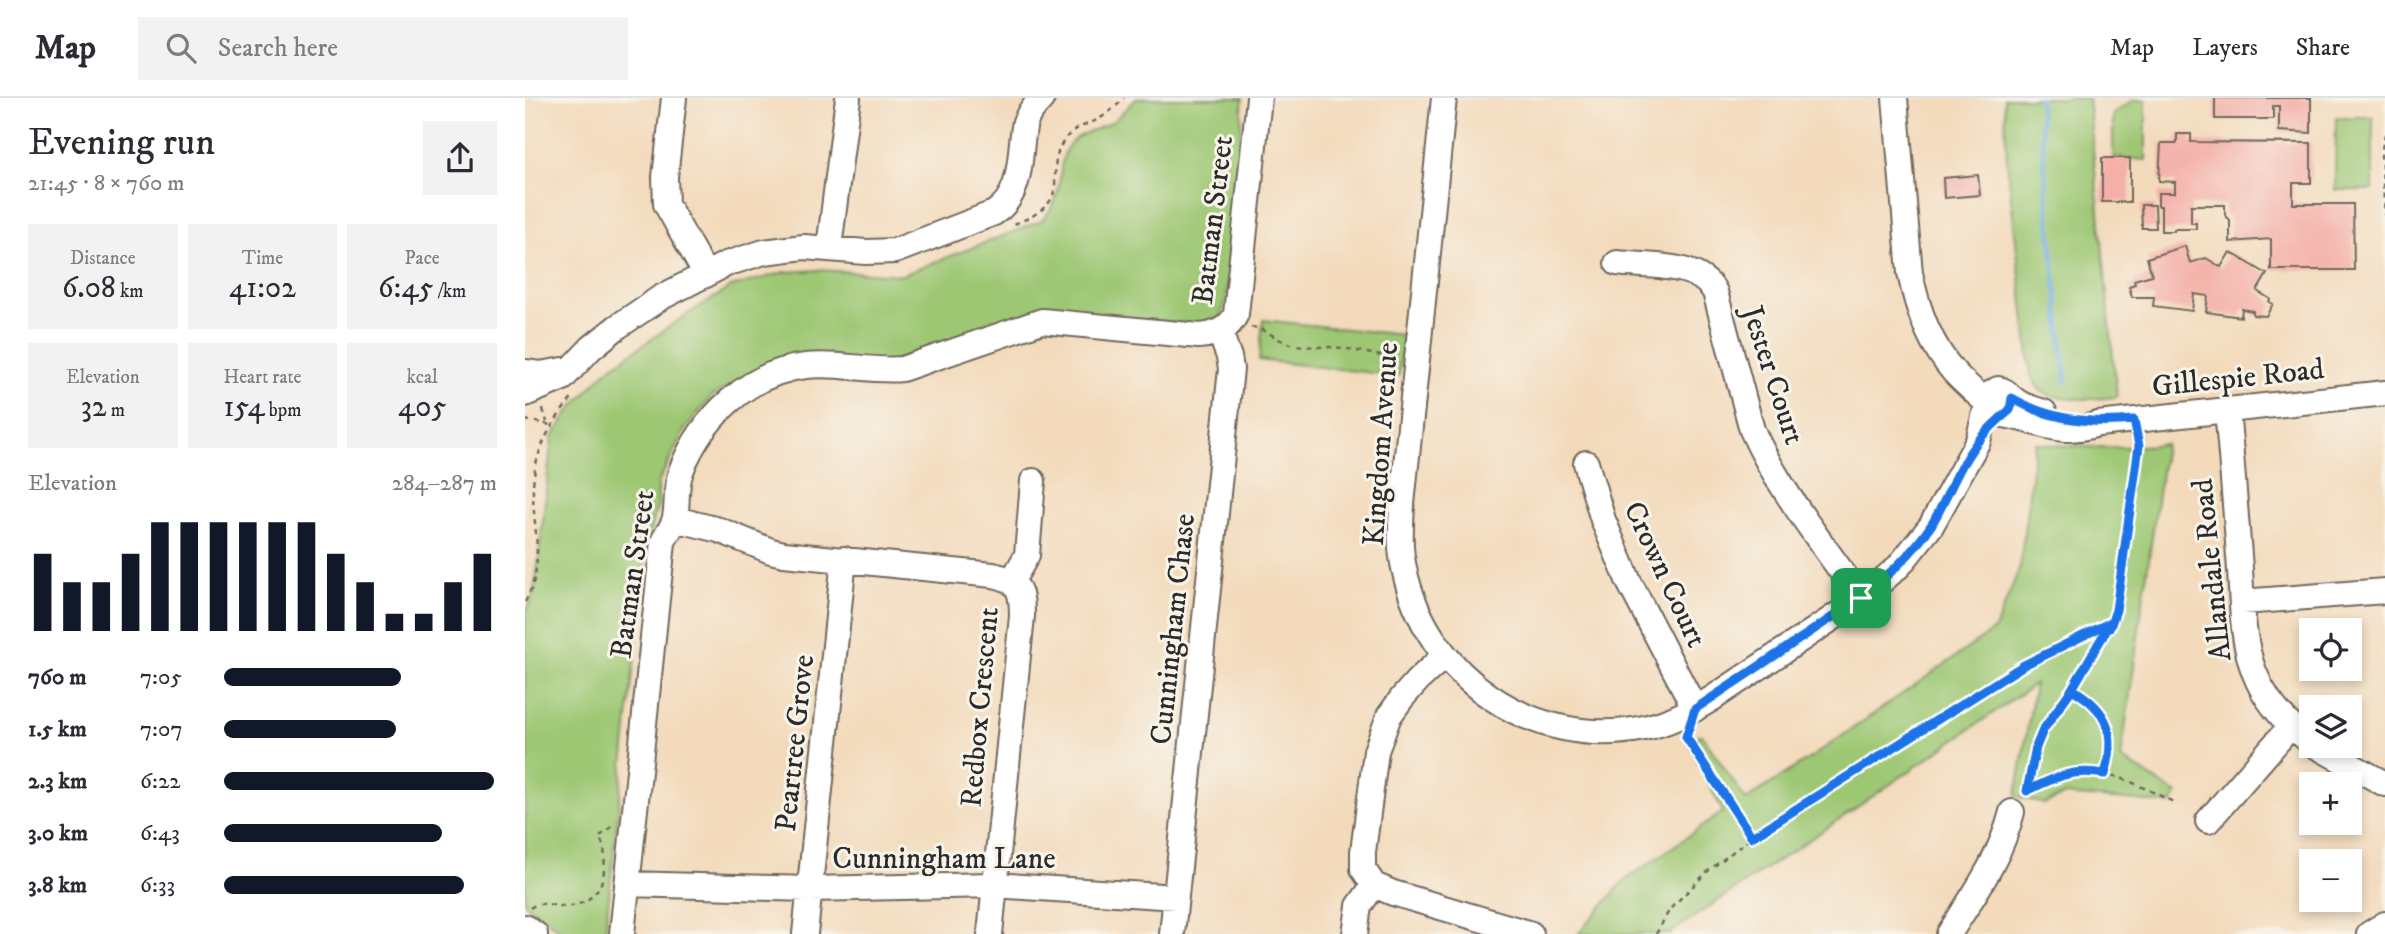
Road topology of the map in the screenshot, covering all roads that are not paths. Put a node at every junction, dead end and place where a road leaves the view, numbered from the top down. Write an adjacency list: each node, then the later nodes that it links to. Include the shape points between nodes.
1 (674, 98): 9 (street, via 666,204)
2 (848, 98): 7 (street)
3 (1042, 98): 7 (street, via 1025,122 1014,191 1001,208 895,251)
4 (1259, 98): 10 (street, Batman Street, via 1238,299)
5 (1444, 98): 25 (street, Kingdom Avenue, via 1401,546 1406,580 1418,613)
6 (1895, 98): 15 (street, Gillespie Road, via 1910,273 1920,312 1939,353 1954,372)
7 (829, 248): 9 (street, via 764,253)
8 (1616, 263): 23 (street, Jester Court, via 1688,271 1710,284 1761,451)
9 (706, 275): 11 (street, via 617,327)
10 (1226, 326): 19 (street, Batman Street, via 1199,336 1042,321 902,369 828,365 786,369 741,391 708,424 679,474); 37 (street, Cunningham Chase, via 1231,369)
11 (574, 368): 12 (street); 14 (street, via 563,378)
12 (525, 372)
13 (2385, 393): 16 (street, Gillespie Road)
14 (525, 394)
15 (1997, 404): 16 (street, Gillespie Road, via 2098,424); 23 (street, Kingdom Avenue, via 1922,537 1899,566)
16 (2227, 410): 24 (street, Allandale Road)
17 (1586, 463): 26 (street, Crown Court, via 1629,582)
18 (1033, 481): 21 (street, via 1027,555)
19 (675, 519): 20 (street, Redbox Crescent, via 771,551); 33 (street, Batman Street, via 663,542)
20 (845, 559): 21 (street, Redbox Crescent); 36 (street, Peartree Grove)
21 (1012, 581): 35 (street, Redbox Crescent, via 1020,591 1022,616)
22 (2385, 591): 24 (street)
23 (1861, 598): 26 (street, Kingdom Avenue)
24 (2242, 602): 27 (street, Allandale Road, via 2254,672)
25 (1444, 656): 26 (street, Kingdom Avenue, via 1499,704 1562,728 1602,732 1644,728); 34 (street, via 1402,698 1378,743 1363,863)
26 (1695, 709)
27 (2290, 727): 28 (street, Allandale Road); 32 (street)
28 (2299, 733)
29 (2339, 758): 30 (street, Allandale Road)
30 (2385, 784)
31 (2019, 805): 47 (street, via 1994,864)
32 (2208, 821)
33 (627, 884): 36 (street, Cunningham Lane); 41 (street, Batman Street)
34 (1374, 885): 45 (street, via 1359,906); 46 (street)
35 (994, 886): 36 (street, Cunningham Lane); 37 (street, Cunningham Lane); 43 (street, Redbox Crescent)
36 (810, 889): 42 (street, Peartree Grove)
37 (1176, 897): 44 (street, Cunningham Chase)
38 (2385, 923): 48 (street)
39 (525, 927): 40 (street)
40 (535, 934)
41 (622, 934)
42 (805, 934)
43 (989, 934)
44 (1172, 934)
45 (1355, 934)
46 (1531, 934)
47 (1949, 934)
48 (2369, 934)

